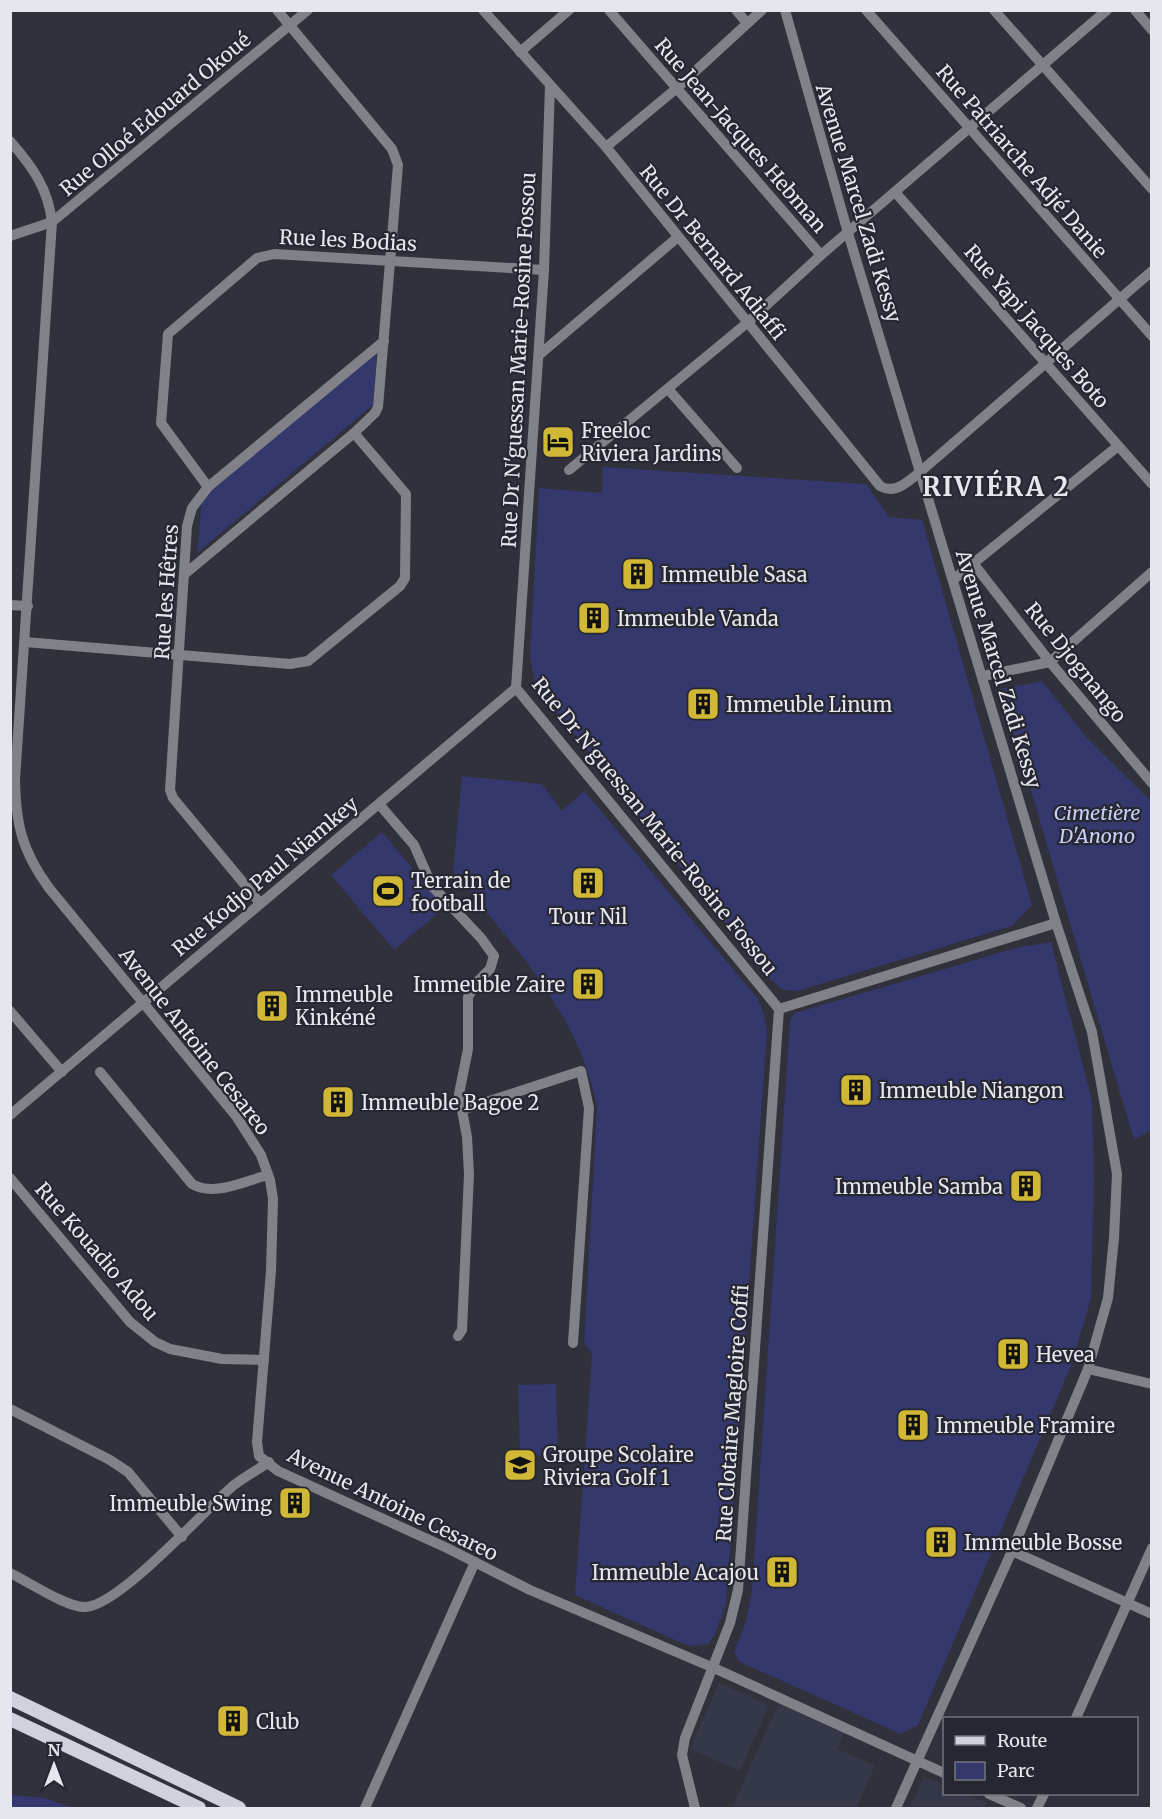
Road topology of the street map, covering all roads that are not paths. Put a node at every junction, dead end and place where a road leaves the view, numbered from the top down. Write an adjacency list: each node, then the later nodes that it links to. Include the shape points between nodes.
1 (277, 10): 14 (street)
2 (308, 10): 14 (street, Rue Olloé Edouard Okoué)
3 (483, 10): 16 (street, Rue Dr Bernard Adiaffi)
4 (569, 10): 16 (street)
5 (609, 10): 19 (street, Rue Jean-Jacques Hebman)
6 (736, 10): 13 (street)
7 (762, 10): 13 (street)
8 (785, 10): 26 (street, Avenue Marcel Zadi Kessy)
9 (866, 10): 20 (street, Rue Patriarche Adjé Danie)
10 (994, 10): 17 (street)
11 (1107, 10): 17 (street)
12 (1135, 10): 15 (street)
13 (747, 23): 19 (street)
14 (290, 26): 25 (street, Rue Olloé Edouard Okoué); 30 (street, via 392,149 398,165)
15 (1152, 30)
16 (520, 52): 18 (street, Rue Dr Bernard Adiaffi)
17 (1041, 67): 20 (street); 23 (street)
18 (550, 85): 22 (street, Rue Dr Bernard Adiaffi); 31 (street, Rue Dr N'guessan Marie-Rosine Fossou)
19 (677, 88): 22 (street); 29 (street, Rue Jean-Jacques Hebman)
20 (969, 129): 24 (street); 33 (street, Rue Patriarche Adjé Danie)
21 (10, 141): 25 (street, Avenue Antoine Cesareo, via 43,184)
22 (606, 147): 28 (street, Rue Dr Bernard Adiaffi)
23 (1152, 189)
24 (895, 192): 26 (street); 38 (street, Rue Yapi Jacques Boto)
25 (52, 222): 27 (street); 52 (street, Avenue Antoine Cesareo)
26 (848, 233): 29 (street); 44 (street, Avenue Marcel Zadi Kessy)
27 (10, 236)
28 (678, 237): 34 (street, Rue Dr Bernard Adiaffi); 37 (street)
29 (821, 255): 34 (street)
30 (390, 259): 31 (street, Rue les Bodias); 36 (street); 46 (street, Rue les Bodias, via 265,255 168,334 160,423)
31 (544, 270): 37 (street, Rue Dr N'guessan Marie-Rosine Fossou)
32 (1152, 272): 33 (street, Rue Dr Bernard Adiaffi)
33 (1119, 299): 35 (street, Rue Patriarche Adjé Danie); 38 (street, Rue Dr Bernard Adiaffi)
34 (747, 323): 39 (street); 44 (street, Rue Dr Bernard Adiaffi, via 880,486 897,489)
35 (1152, 336)
36 (384, 341): 40 (street, via 378,407); 46 (street, Rue les Hêtres)
37 (539, 355): 57 (street, Rue Dr N'guessan Marie-Rosine Fossou)
38 (1046, 363): 41 (street, Rue Yapi Jacques Boto); 44 (street, Rue Dr Bernard Adiaffi)
39 (669, 390): 42 (street); 43 (street)
40 (354, 433): 49 (street); 54 (street, via 406,494 405,578 400,586 308,661 290,664)
41 (1118, 446): 45 (street, Rue Yapi Jacques Boto); 47 (street)
42 (737, 468)
43 (569, 470)
44 (920, 472): 50 (street, Avenue Marcel Zadi Kessy)
45 (1152, 484)
46 (208, 487): 49 (street, Rue les Hêtres, via 192,508 187,526)
47 (973, 563): 50 (street); 55 (street, Rue Djognango)
48 (1152, 572): 55 (street)
49 (186, 573): 54 (street, Rue les Hêtres)
50 (954, 579): 56 (street, Avenue Marcel Zadi Kessy)
51 (10, 605): 52 (street)
52 (28, 606): 53 (street, Avenue Antoine Cesareo)
53 (25, 642): 54 (street); 62 (street, Avenue Antoine Cesareo, via 15,780 20,835 49,888)
54 (179, 654): 60 (street, Rue les Hêtres, via 170,790)
55 (1050, 662): 56 (street); 58 (street, Rue Djognango)
56 (983, 676): 61 (street, Avenue Marcel Zadi Kessy)
57 (516, 688): 59 (street, Rue Kodjo Paul Niamkey); 63 (street, Rue Dr N'guessan Marie-Rosine Fossou)
58 (1152, 783)
59 (379, 804): 60 (street, Rue Kodjo Paul Niamkey); 67 (street, via 414,844 432,886 494,956 490,969 468,997 468,1048 459,1094)
60 (260, 903): 62 (street, Rue Kodjo Paul Niamkey)
61 (1056, 923): 63 (street); 74 (street, Avenue Marcel Zadi Kessy, via 1092,1032 1117,1174 1108,1298)
62 (143, 1002): 65 (street, Rue Kodjo Paul Niamkey); 69 (street, Avenue Antoine Cesareo, via 236,1116 261,1155)
63 (779, 1009): 85 (street, Rue Clotaire Magloire Coffi, via 738,1590)
64 (10, 1011): 65 (street)
65 (62, 1072): 68 (street, Rue Kodjo Paul Niamkey)
66 (100, 1072): 69 (street, via 201,1190 215,1190)
67 (462, 1110): 71 (street, via 469,1198 462,1330); 72 (street, via 581,1071 589,1108)
68 (10, 1115)
69 (268, 1175): 73 (street, Avenue Antoine Cesareo, via 274,1223)
70 (10, 1178): 73 (street, Rue Kouadio Adou, via 130,1322 154,1342 222,1359)
71 (458, 1336)
72 (573, 1343)
73 (264, 1360): 77 (street, Avenue Antoine Cesareo, via 257,1442 259,1456)
74 (1088, 1369): 75 (street); 80 (street, Avenue Marcel Zadi Kessy)
75 (1152, 1384)
76 (10, 1409): 78 (street, via 128,1472)
77 (269, 1462): 78 (street, via 235,1485); 81 (street, Avenue Antoine Cesareo, via 278,1471)
78 (182, 1537): 82 (street, via 99,1605 76,1606)
79 (1152, 1548): 83 (street)
80 (1012, 1551): 83 (street); 89 (street, Avenue Marcel Zadi Kessy)
81 (475, 1562): 85 (street, Avenue Antoine Cesareo, via 591,1617); 95 (street)
82 (10, 1573)
83 (1128, 1604): 84 (street); 87 (street)
84 (1152, 1614)
85 (714, 1668): 89 (street, Avenue Antoine Cesareo); 96 (street, Rue Clotaire Magloire Coffi, via 685,1738 682,1755)
86 (10, 1698): 94 (main road)
87 (1077, 1717)
88 (10, 1719): 93 (main road)
89 (917, 1760): 90 (street, Avenue Antoine Cesareo); 97 (street, Avenue Marcel Zadi Kessy)
90 (943, 1772)
91 (991, 1795): 98 (street)
92 (1044, 1795): 99 (street)
93 (199, 1809)
94 (240, 1809)
95 (365, 1809)
96 (694, 1809)
97 (896, 1809)
98 (1021, 1809)
99 (1037, 1809)

